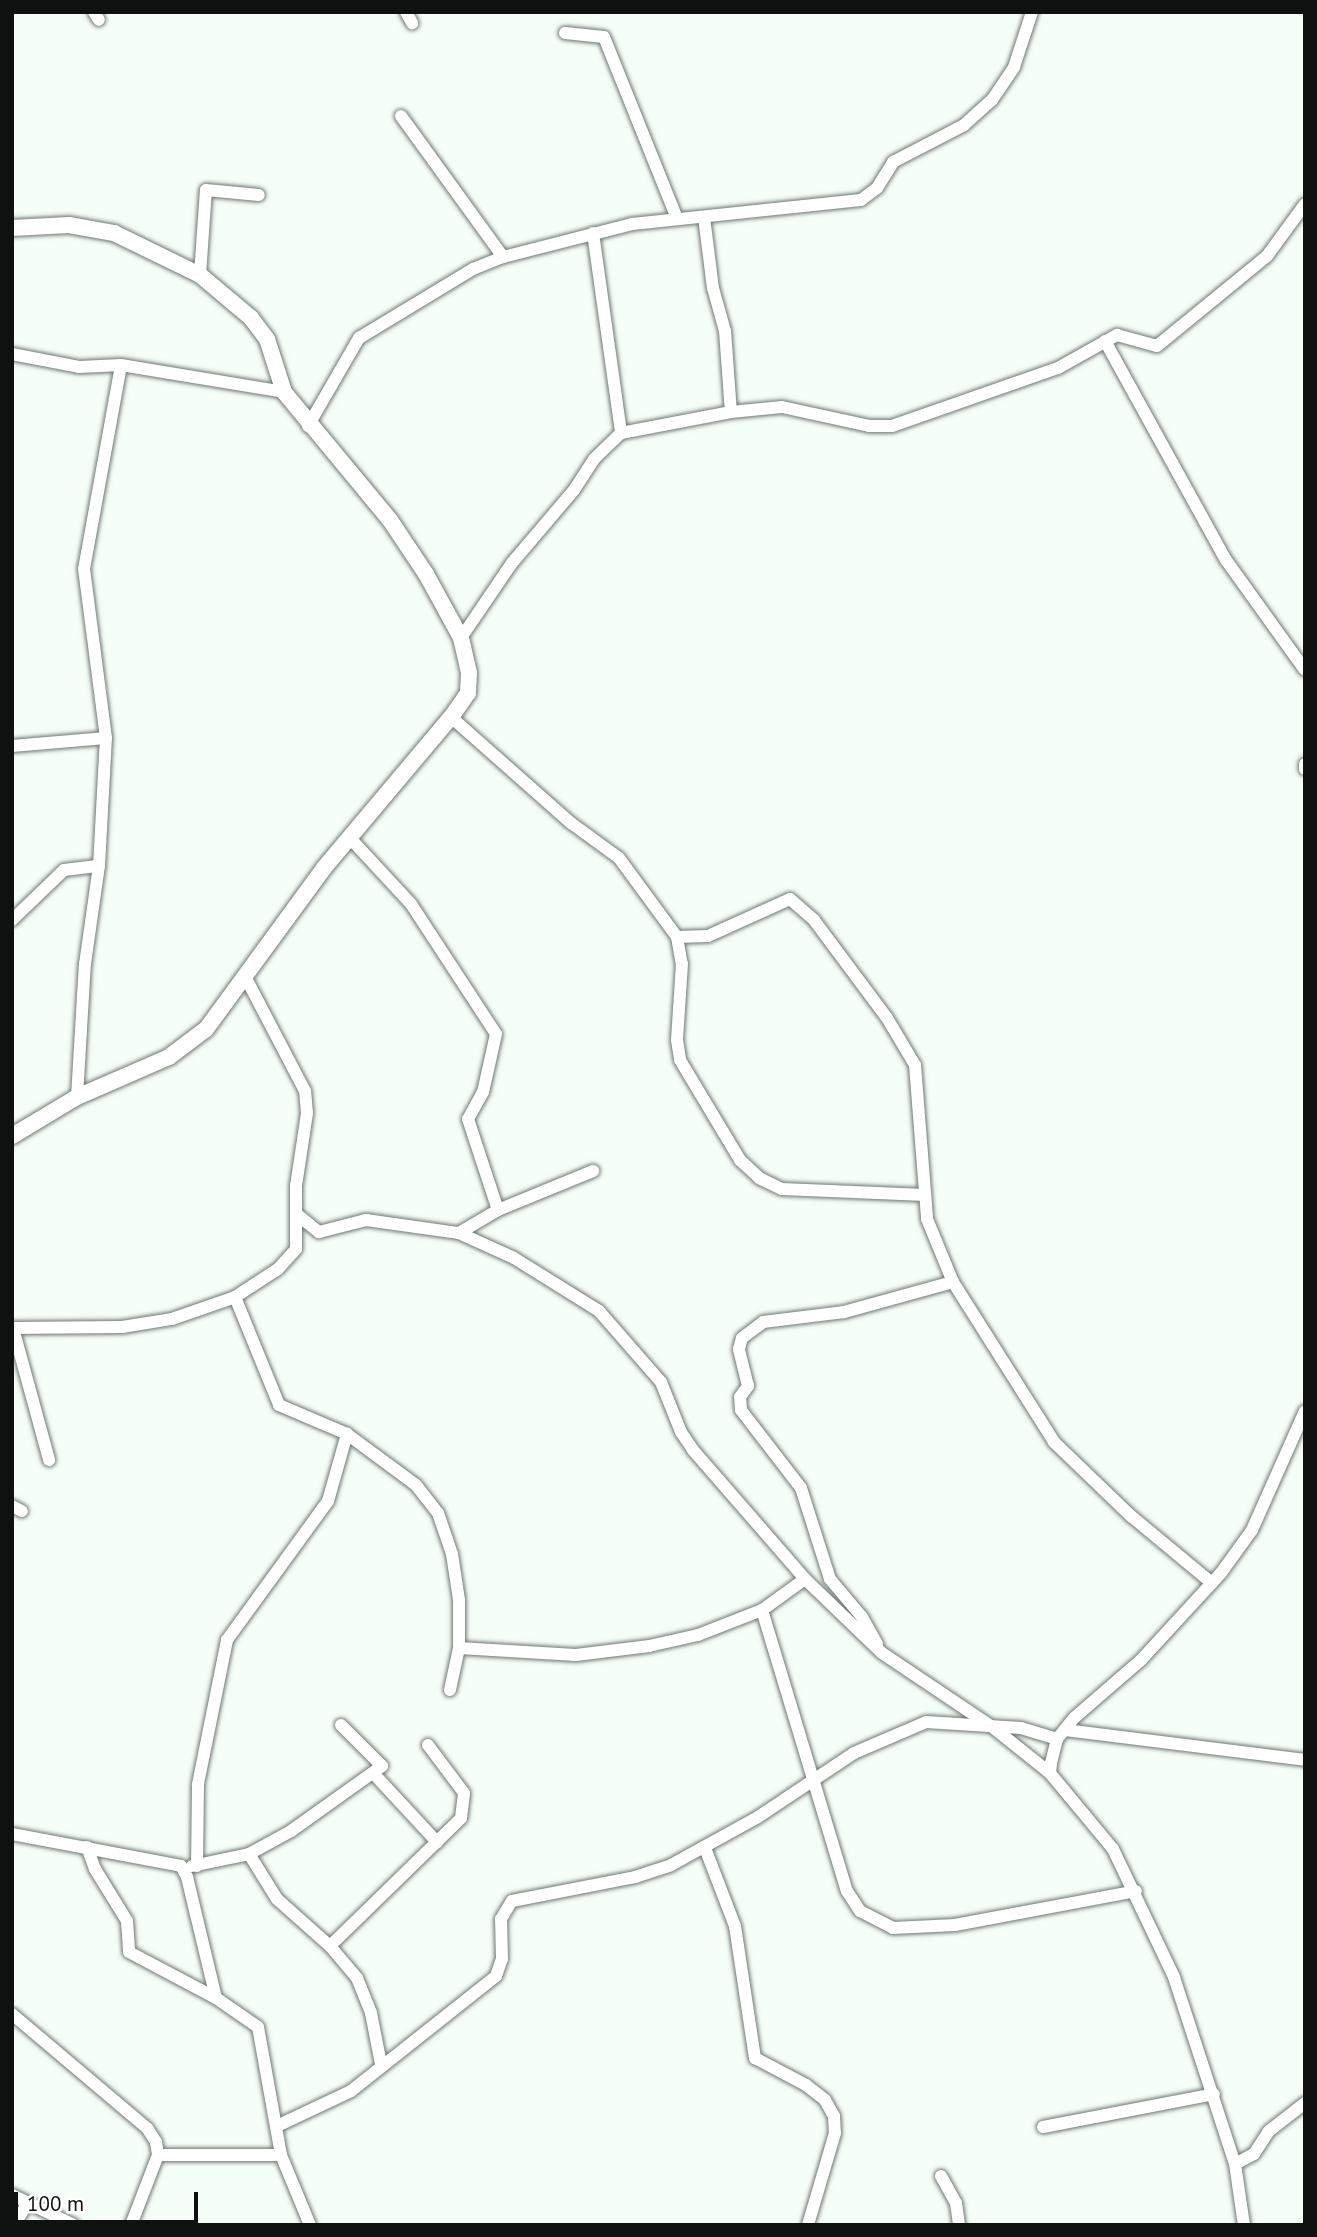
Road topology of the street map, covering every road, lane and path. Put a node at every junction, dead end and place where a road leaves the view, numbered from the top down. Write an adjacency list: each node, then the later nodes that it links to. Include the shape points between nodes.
1 (1032, 12): 6 (street, via 1014,67 992,100 964,125 893,162 870,194 845,204)
2 (565, 33): 7 (street, via 604,37)
3 (401, 117): 10 (street)
4 (259, 195): 11 (street, via 206,190)
5 (1305, 204): 12 (street, via 1267,256 1164,342 1150,346 1117,335)
6 (704, 217): 7 (street); 16 (street, via 713,288 725,331)
7 (677, 219): 9 (street)
8 (12, 228): 11 (street, via 69,225 114,233)
9 (593, 233): 10 (street); 18 (street)
10 (503, 257): 17 (street, via 473,269 359,338)
11 (200, 275): 15 (street, via 231,299 267,339)
12 (1105, 341): 16 (street, via 1058,369 892,426 869,426 782,407); 20 (street, via 1226,560)
13 (12, 354): 14 (street, via 79,367)
14 (121, 365): 15 (street); 22 (street, via 84,569)
15 (284, 393): 17 (street)
16 (731, 412): 18 (street)
17 (308, 426): 19 (street, via 390,520)
18 (621, 433): 19 (street, via 602,450 512,563)
19 (461, 638): 21 (street, via 469,673 468,693)
20 (1305, 670)
21 (451, 717): 24 (street); 27 (street, via 571,823 620,859)
22 (106, 738): 23 (street); 25 (street)
23 (12, 746)
24 (349, 837): 28 (street); 33 (street, via 411,904 496,1034 483,1092 468,1119)
25 (99, 866): 26 (street, via 64,870); 29 (street, via 85,964)
26 (12, 920)
27 (677, 937): 32 (street, via 682,964 680,1060 740,1160 759,1178 782,1189); 32 (street, via 708,936 783,901 800,903 887,1018 915,1065)
28 (246, 978): 29 (street, via 190,1044 135,1074); 34 (street, via 304,1091 307,1113 296,1186)
29 (77, 1097): 30 (street)
30 (12, 1136)
31 (593, 1171): 33 (street)
32 (925, 1195): 36 (street, via 927,1219)
33 (498, 1210): 35 (street)
34 (299, 1216): 35 (street, via 319,1232 366,1220); 37 (street, via 296,1249 290,1258)
35 (459, 1233): 42 (street, via 514,1258 598,1311 662,1382 693,1450)
36 (953, 1282): 43 (street, via 1054,1441 1131,1516); 46 (street, via 844,1312 762,1322 742,1338 739,1349 748,1387 740,1397 741,1410 801,1488 830,1579 862,1617)
37 (234, 1297): 38 (street, via 172,1319 122,1327); 40 (street, via 279,1405)
38 (12, 1328): 41 (street)
39 (1305, 1411): 43 (street, via 1252,1530)
40 (347, 1434): 45 (street, via 416,1485 438,1513 458,1588); 62 (street, via 328,1501 227,1640 198,1784)
41 (48, 1460)
42 (805, 1579): 44 (street); 46 (street)
43 (1212, 1583): 50 (street, via 1141,1660 1107,1686)
44 (762, 1611): 45 (street, via 698,1635 626,1649 576,1655); 55 (street)
45 (459, 1648): 47 (street)
46 (882, 1653): 49 (street)
47 (450, 1690)
48 (341, 1725): 53 (street, via 382,1761)
49 (995, 1729): 50 (street); 54 (street); 55 (street, via 926,1722 854,1754)
50 (1061, 1734): 52 (street); 54 (street)
51 (428, 1745): 57 (street, via 464,1793 461,1818)
52 (1305, 1760)
53 (374, 1773): 57 (street); 60 (street, via 291,1831)
54 (1050, 1773): 63 (street, via 1113,1849)
55 (812, 1783): 59 (street); 63 (street, via 847,1891 860,1911 894,1928 955,1925)
56 (12, 1834): 58 (street)
57 (437, 1842): 64 (street)
58 (87, 1847): 61 (street); 65 (street, via 127,1921 128,1952)
59 (705, 1848): 67 (street, via 635,1877 512,1901 502,1919 502,1959 496,1976); 82 (street, via 734,1926 755,2058 806,2085 825,2100 834,2116 835,2133)
60 (248, 1854): 62 (street); 64 (street, via 277,1899)
61 (181, 1866): 62 (street); 65 (street)
62 (197, 1866)
63 (1136, 1891): 68 (street, via 1174,1977)
64 (330, 1946): 67 (street, via 356,1978 370,2013)
65 (216, 1998): 70 (street, via 258,2026)
66 (12, 2014): 72 (street, via 147,2128)
67 (381, 2064): 70 (street, via 332,2103)
68 (1214, 2094): 71 (street); 74 (street)
69 (1305, 2103): 74 (street, via 1269,2131 1254,2154)
70 (277, 2126): 73 (street)
71 (1043, 2127)
72 (158, 2155): 73 (street); 80 (street)
73 (281, 2155): 81 (street)
74 (1235, 2164): 84 (street)
75 (941, 2176): 83 (street, via 956,2203)
76 (12, 2195): 77 (street)
77 (28, 2203): 78 (street); 79 (street)
78 (14, 2225)
79 (74, 2225)
80 (131, 2225)
81 (310, 2225)
82 (808, 2225)
83 (959, 2225)
84 (1244, 2225)

